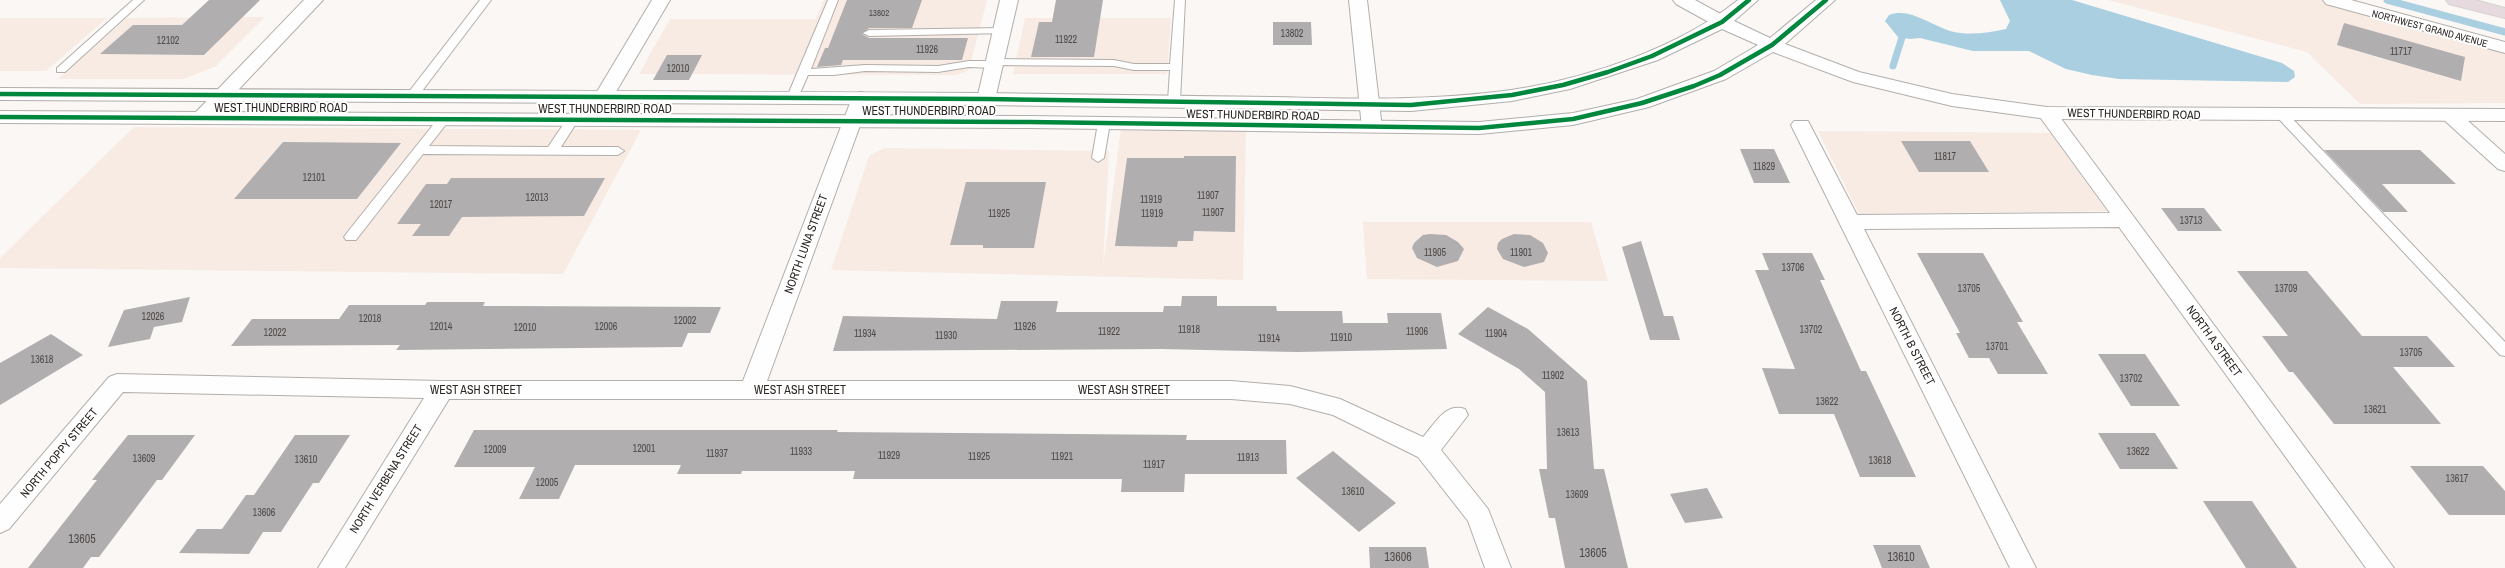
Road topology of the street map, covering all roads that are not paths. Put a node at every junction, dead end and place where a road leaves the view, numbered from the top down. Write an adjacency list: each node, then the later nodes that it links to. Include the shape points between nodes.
1 (139, 0): 22 (lane)
2 (314, 0): 25 (street)
3 (486, 0): 26 (lane)
4 (661, 0): 27 (street)
5 (833, 0): 23 (lane)
6 (1009, 0): 16 (street)
7 (1180, 0): 21 (lane)
8 (1358, 0): 32 (street)
9 (1682, 0): 15 (street)
10 (1749, 0): 15 (street, WEST THUNDERBIRD ROAD)
11 (1826, 0): 18 (street, WEST THUNDERBIRD ROAD)
12 (2332, 0): 19 (street, NORTHWEST GRAND AVENUE)
13 (2456, 0): 14 (highway)
14 (2505, 13)
15 (1722, 22): 18 (street, WEST THUNDERBIRD ROAD); 32 (street, WEST THUNDERBIRD ROAD, via 1652,56 1563,85 1512,95 1467,100 1410,105)
16 (1002, 31): 17 (lane); 20 (street)
17 (869, 33)
18 (1772, 45): 33 (street, WEST THUNDERBIRD ROAD, via 1834,70 1887,86 1972,104); 44 (street, WEST THUNDERBIRD ROAD, via 1720,75 1694,86 1642,103 1573,119 1479,128)
19 (2505, 48)
20 (995, 63): 21 (lane); 23 (lane, via 938,69 865,68); 30 (street)
21 (1176, 67): 31 (lane)
22 (61, 70)
23 (803, 72): 28 (lane)
24 (0, 94): 25 (street, WEST THUNDERBIRD ROAD)
25 (224, 95): 26 (street, WEST THUNDERBIRD ROAD); 38 (street)
26 (412, 96): 27 (street, WEST THUNDERBIRD ROAD)
27 (603, 97): 28 (street, WEST THUNDERBIRD ROAD); 40 (street)
28 (793, 97): 29 (street, WEST THUNDERBIRD ROAD)
29 (861, 98): 30 (street, WEST THUNDERBIRD ROAD); 41 (street, NORTH LUNA STREET)
30 (986, 99): 31 (street, WEST THUNDERBIRD ROAD)
31 (1174, 101): 32 (street, WEST THUNDERBIRD ROAD)
32 (1370, 105): 44 (street)
33 (2047, 113): 34 (street, WEST THUNDERBIRD ROAD); 50 (street, NORTH A STREET)
34 (2282, 115): 36 (street, WEST THUNDERBIRD ROAD); 53 (lane)
35 (2505, 115): 36 (street, WEST THUNDERBIRD ROAD)
36 (2450, 116): 49 (street)
37 (0, 117): 38 (street, WEST THUNDERBIRD ROAD)
38 (201, 118): 39 (street, WEST THUNDERBIRD ROAD)
39 (445, 118): 40 (street, WEST THUNDERBIRD ROAD); 45 (lane)
40 (582, 119): 41 (street, WEST THUNDERBIRD ROAD); 46 (lane)
41 (852, 121): 42 (street, WEST THUNDERBIRD ROAD); 56 (street, NORTH LUNA STREET)
42 (1104, 123): 44 (street, WEST THUNDERBIRD ROAD); 48 (lane)
43 (1802, 125): 51 (street, NORTH B STREET)
44 (1372, 128)
45 (420, 150): 46 (lane); 52 (lane)
46 (552, 151): 47 (lane)
47 (618, 151)
48 (1098, 158)
49 (2505, 166)
50 (2125, 220): 51 (street); 63 (street, NORTH A STREET)
51 (1850, 222): 62 (street, NORTH B STREET)
52 (351, 237)
53 (2505, 351)
54 (117, 383): 55 (street, WEST ASH STREET); 59 (street, NORTH POPPY STREET)
55 (442, 390): 56 (street, WEST ASH STREET); 60 (street, NORTH VERBENA STREET)
56 (752, 390): 58 (street, WEST ASH STREET, via 1232,390 1290,395 1340,408)
57 (1456, 415): 58 (street)
58 (1427, 450): 61 (street, via 1479,516)
59 (0, 522)
60 (332, 568)
61 (1498, 568)
62 (2023, 568)
63 (2381, 568)

